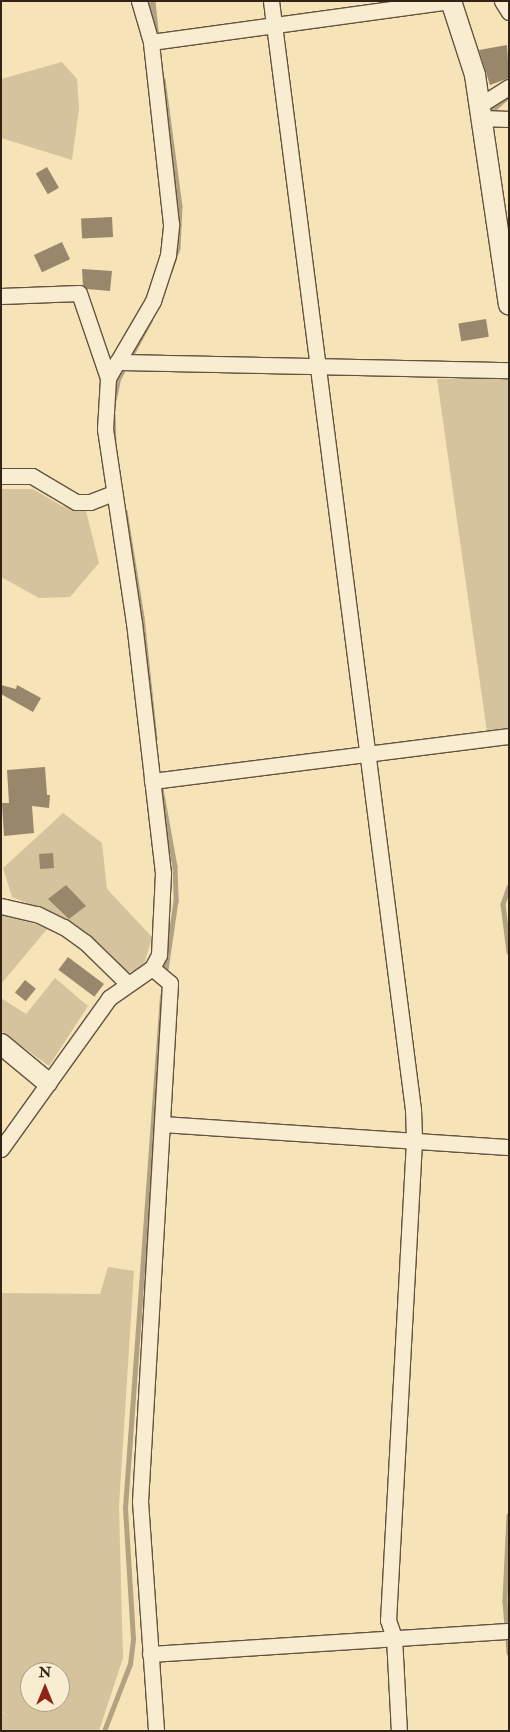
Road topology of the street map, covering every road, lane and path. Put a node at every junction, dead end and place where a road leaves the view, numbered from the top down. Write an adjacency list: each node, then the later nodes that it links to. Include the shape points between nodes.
1 (139, 1): 7 (street)
2 (271, 1): 6 (street)
3 (451, 1): 6 (street); 9 (street, via 467,44)
4 (502, 1): 5 (street)
5 (509, 12)
6 (274, 24): 7 (street); 15 (street)
7 (151, 42): 14 (street, via 171,224 168,255 153,300)
8 (509, 87): 9 (street)
9 (481, 112): 10 (street); 11 (street)
10 (509, 119)
11 (502, 204): 13 (street)
12 (1, 296): 17 (street, via 79,293)
13 (509, 305)
14 (117, 362): 15 (street); 17 (street)
15 (319, 367): 16 (street); 21 (street)
16 (509, 370)
17 (108, 378): 19 (street, via 105,429)
18 (1, 476): 19 (street, via 32,476 76,502 90,502)
19 (113, 493): 22 (street, via 134,623)
20 (509, 736): 21 (street)
21 (369, 754): 22 (street); 29 (street, via 412,1099)
22 (152, 781): 24 (street, via 163,873 159,955)
23 (1, 906): 25 (street, via 36,914 64,927 85,942)
24 (152, 968): 25 (street); 28 (street, via 170,983)
25 (128, 984): 27 (street, via 109,998)
26 (1, 1044): 27 (street)
27 (47, 1082): 31 (street)
28 (162, 1124): 29 (street); 34 (street, via 140,1501)
29 (414, 1141): 30 (street); 33 (street, via 392,1511 388,1620)
30 (509, 1147)
31 (1, 1149)
32 (509, 1631): 33 (street)
33 (394, 1638): 34 (street); 36 (street)
34 (150, 1654): 35 (street)
35 (156, 1731)
36 (399, 1731)

